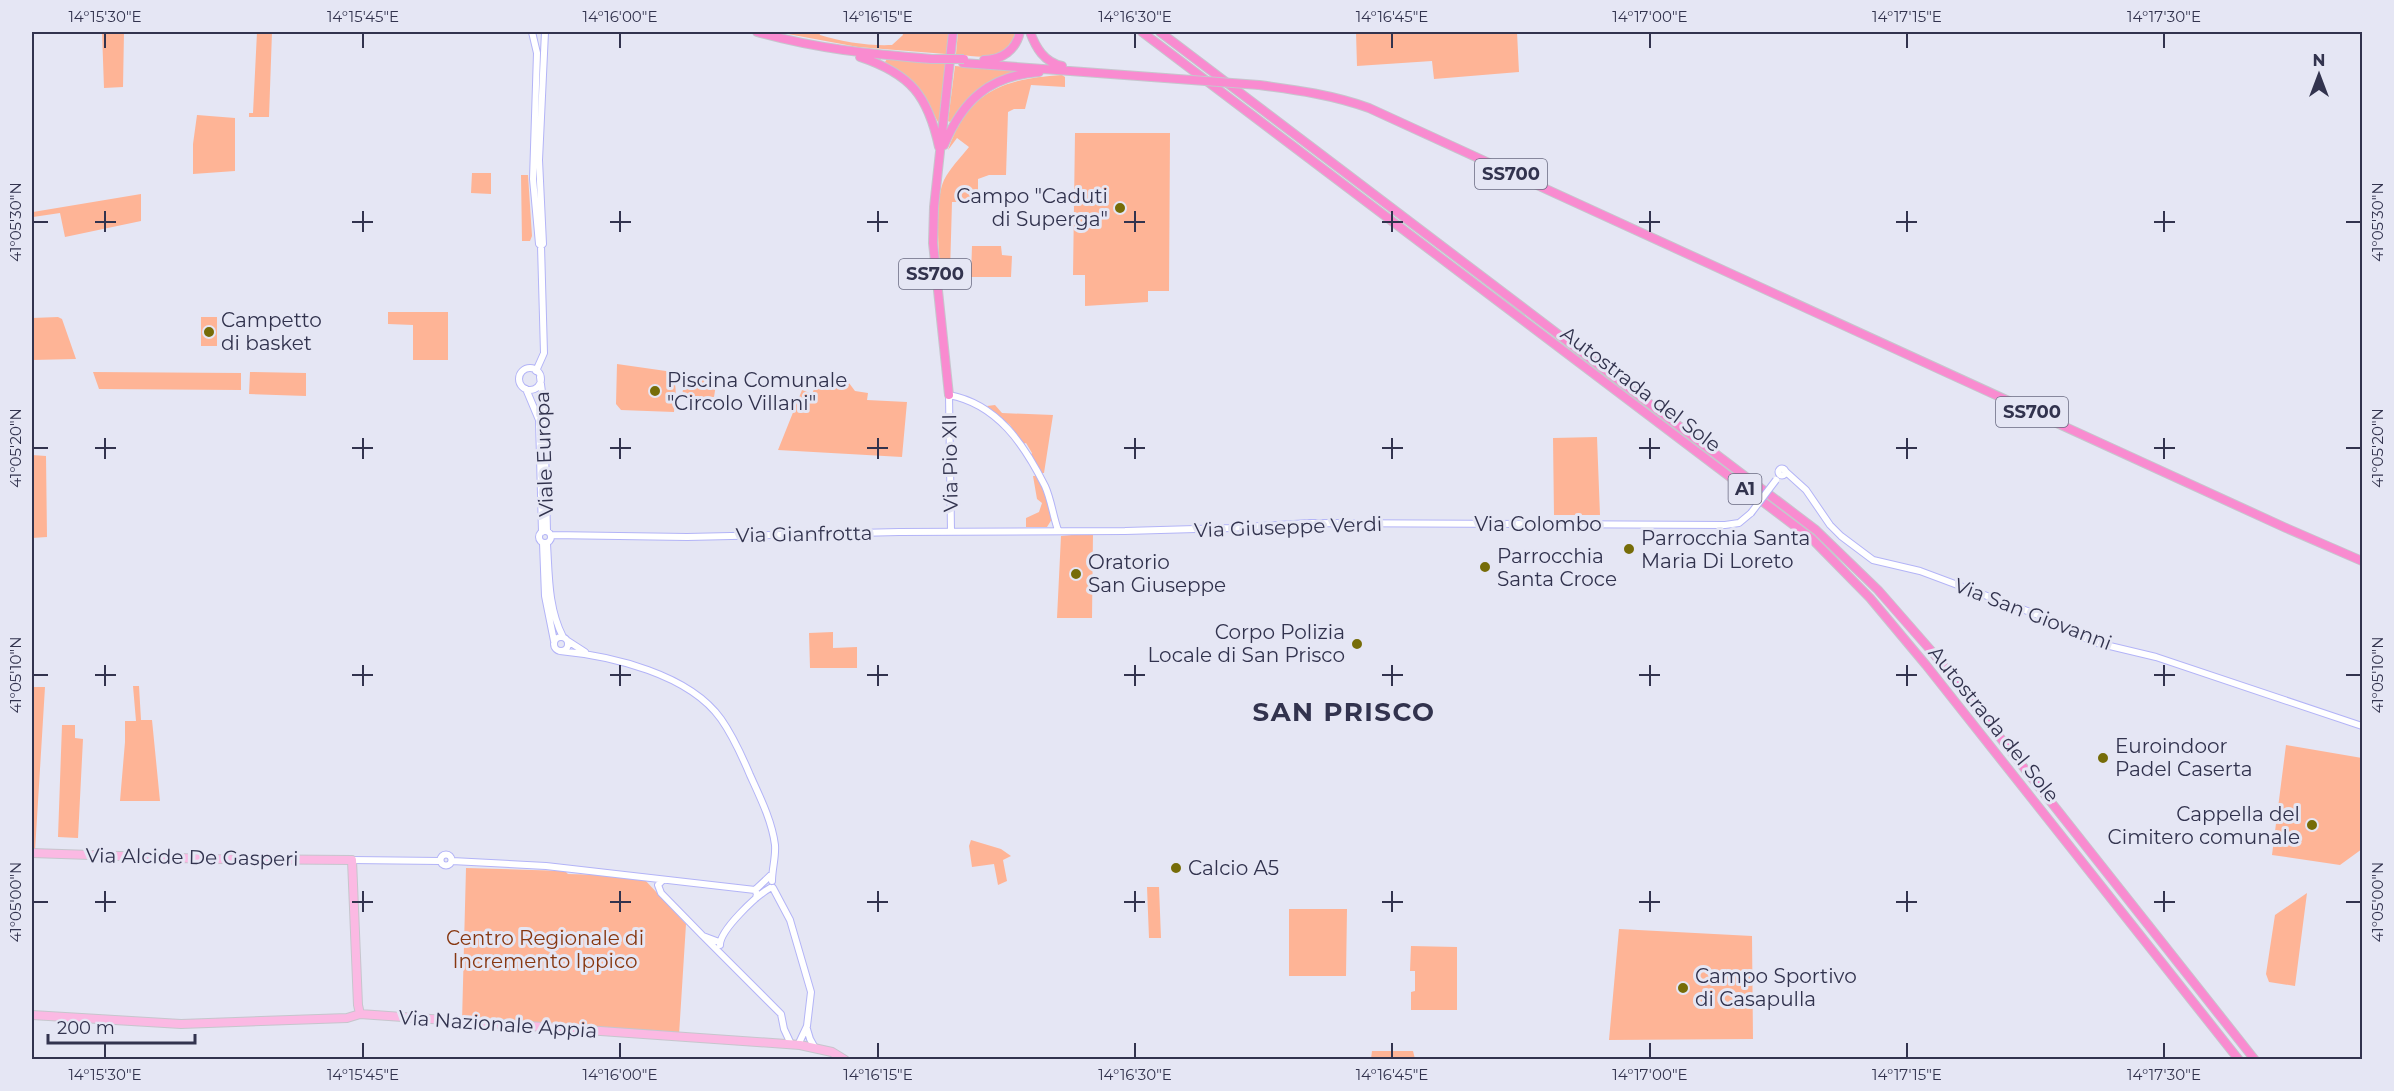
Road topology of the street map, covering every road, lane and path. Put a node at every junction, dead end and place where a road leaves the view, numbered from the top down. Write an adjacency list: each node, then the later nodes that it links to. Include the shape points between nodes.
1 (532, 32): 14 (street, via 537,53 533,179)
2 (545, 32): 14 (street, via 539,160)
3 (756, 32): 9 (highway)
4 (953, 32): 13 (highway, SS700)
5 (1020, 32): 10 (highway, via 1015,45 1002,56)
6 (1030, 32): 12 (highway, via 1042,54 1055,64)
7 (1142, 32): 51 (highway, Autostrada del Sole / A1, via 1812,538 1870,598 1926,665)
8 (1160, 32): 52 (highway, Autostrada del Sole / A1, via 1816,530 1878,590 1934,654)
9 (845, 52): 10 (highway, bridge); 13 (highway, via 892,70 912,86 927,107)
10 (964, 61): 11 (highway, SS700)
11 (1065, 70): 12 (highway, SS700); 13 (highway, via 1028,73 988,87 963,109)
12 (1113, 73): 25 (highway, SS700, bridge, via 1259,85 1350,101)
13 (940, 154): 18 (highway, SS700, via 933,243)
14 (541, 245): 15 (street, via 544,353)
15 (536, 371): 16 (street); 17 (street, via 529,369 520,374 520,385)
16 (540, 377): 17 (street, via 538,386); 23 (street, Viale Europa)
17 (526, 389): 23 (street, Viale Europa, via 539,420)
18 (949, 394): 21 (street, via 970,400 1009,428 1046,487); 22 (street, Via Pio XII)
19 (1451, 524): 20 (street, Via Colombo); 21 (street, Via Giuseppe Verdi, via 1309,523)
20 (1626, 524): 30 (street, Via San Giovanni, bridge, via 1734,525 1746,519 1783,473 1800,483 1830,525 1873,560 1920,571 2038,615 2092,642 2156,657)
21 (1058, 530): 22 (street, Via Gianfrotta)
22 (951, 531): 23 (street, Via Gianfrotta, via 687,537)
23 (547, 533): 24 (street, via 551,540); 24 (street, via 539,538)
24 (545, 543): 26 (street, Viale Europa, via 550,596 556,624); 27 (street, Viale Europa, via 545,596)
25 (2362, 561)
26 (565, 639): 27 (street); 28 (street, via 567,648); 29 (street)
27 (554, 641): 28 (street)
28 (560, 651): 29 (street)
29 (588, 653): 33 (street, via 658,674 694,693 720,718 762,801 775,844)
30 (2362, 726)
31 (32, 853): 32 (main road, Via Alcide De Gasperi)
32 (352, 860): 34 (street, via 440,861 447,866 452,861 546,866); 43 (main road)
33 (772, 873): 36 (street); 37 (street)
34 (644, 877): 35 (street); 38 (street)
35 (662, 881): 37 (street); 38 (street, via 658,885)
36 (771, 886): 39 (street); 45 (street, via 790,920 811,992)
37 (755, 890): 39 (street)
38 (661, 893): 40 (street)
39 (756, 898): 41 (street)
40 (703, 936): 41 (street); 42 (street)
41 (719, 942): 42 (street)
42 (721, 955): 46 (street, via 781,1014)
43 (360, 1014): 44 (main road, via 347,1018 181,1024); 47 (main road, Via Nazionale Appia)
44 (32, 1016)
45 (807, 1026): 48 (street); 49 (street)
46 (784, 1029): 47 (street); 48 (street)
47 (778, 1044): 48 (main road, Via Nazionale Appia)
48 (795, 1045): 49 (main road, Via Nazionale Appia)
49 (815, 1048): 50 (main road, Via Nazionale Appia)
50 (845, 1059)
51 (2239, 1059)
52 (2255, 1059)

